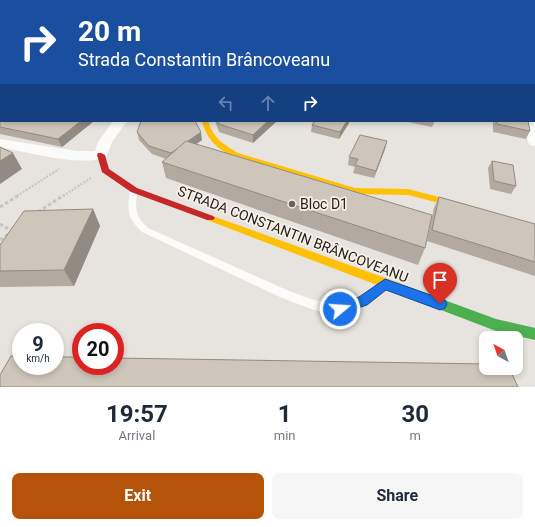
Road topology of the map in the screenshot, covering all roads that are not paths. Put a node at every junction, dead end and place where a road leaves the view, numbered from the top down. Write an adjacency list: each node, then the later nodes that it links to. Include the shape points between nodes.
1 (119, 122): 6 (street, via 105,142)
2 (205, 122): 8 (street, via 210,137 234,155 355,191 410,192)
3 (530, 122): 4 (street)
4 (535, 142)
5 (0, 143): 6 (street, via 77,156)
6 (101, 155): 7 (street, STRADA CONSTANTIN BRÂNCOVEANU, via 105,170)
7 (134, 190): 9 (street, STRADA CONSTANTIN BRÂNCOVEANU); 9 (lane, via 132,212 135,221 145,230 286,295 314,305 340,309 363,301)
8 (476, 210)
9 (385, 284): 10 (street, STRADA CONSTANTIN BRÂNCOVEANU, via 496,325)
10 (535, 334)

